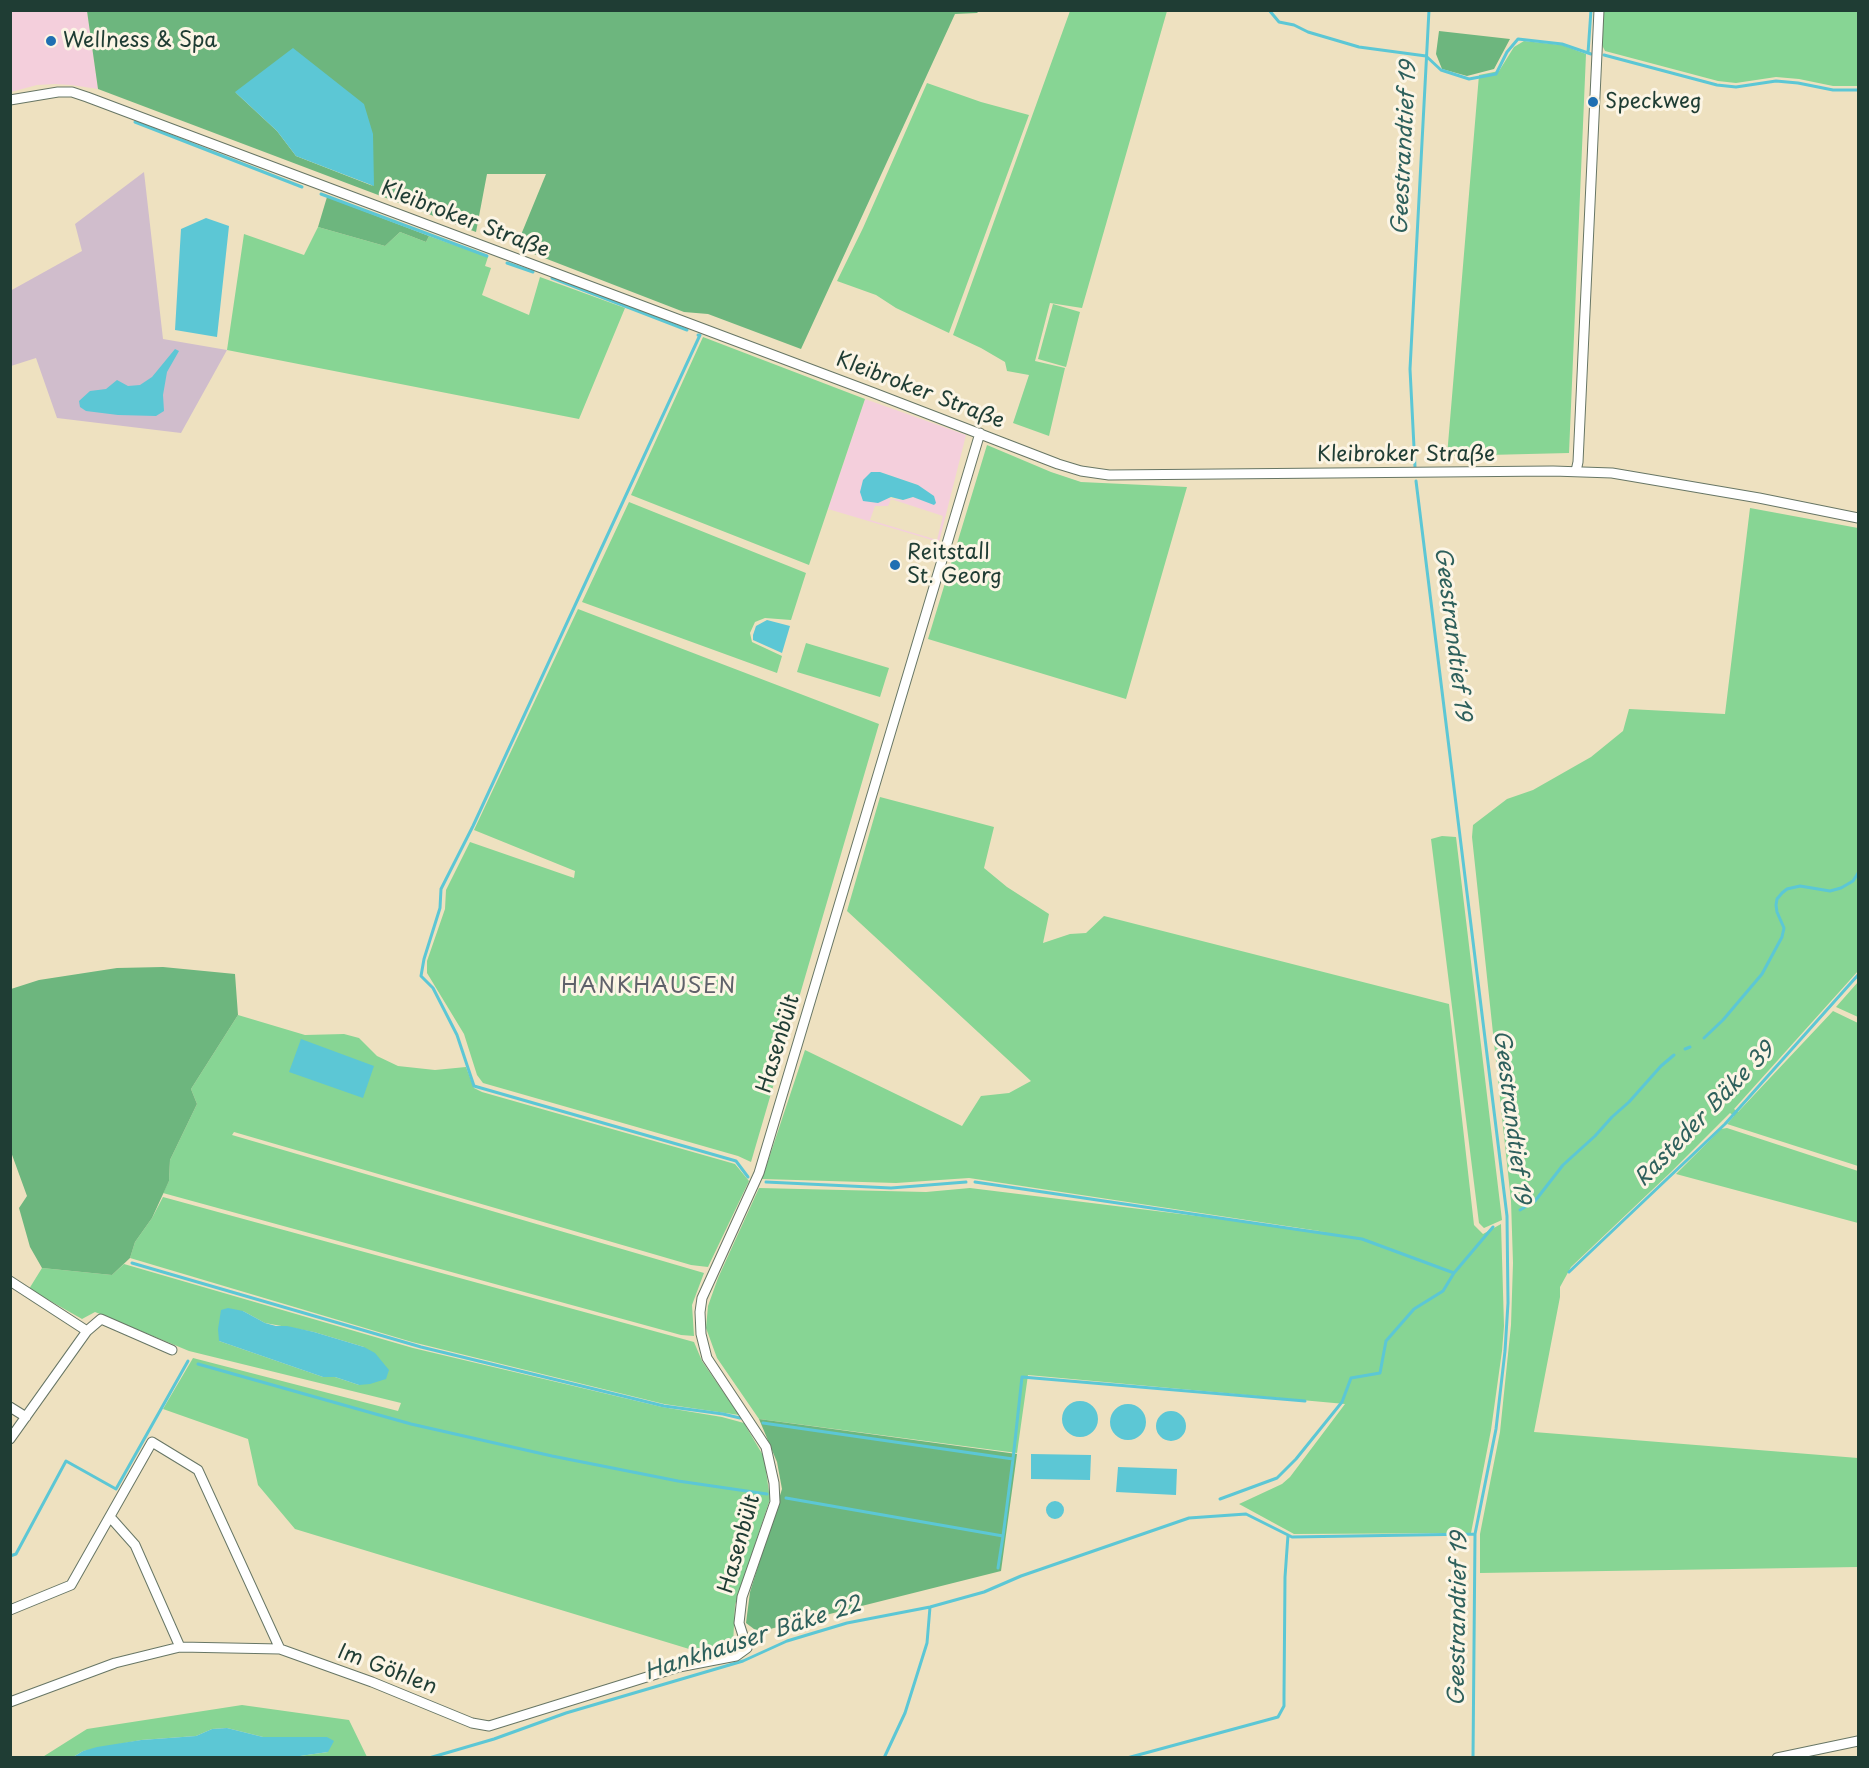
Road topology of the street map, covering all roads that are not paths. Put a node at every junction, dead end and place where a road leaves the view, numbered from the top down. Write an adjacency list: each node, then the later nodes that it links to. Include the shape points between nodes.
1 (1599, 10): 4 (street)
2 (10, 100): 3 (street, Kleibroker Straße, via 58,92 93,99)
3 (980, 434): 4 (street, Kleibroker Straße, via 1058,464 1109,475); 15 (street, Hasenbült, via 759,1173 702,1298 701,1334 707,1358 766,1447 774,1483 775,1502 742,1597 739,1623)
4 (1576, 471): 5 (street, Kleibroker Straße, via 1648,478)
5 (1858, 518)
6 (10, 1281): 7 (street)
7 (87, 1331): 8 (street, via 101,1319); 10 (street)
8 (172, 1350)
9 (10, 1407): 10 (street)
10 (26, 1417): 11 (street)
11 (10, 1439)
12 (111, 1518): 13 (street, via 71,1585); 14 (street, via 135,1545); 16 (street, via 152,1442 198,1470)
13 (10, 1610)
14 (180, 1647): 16 (street, Im Göhlen); 17 (street, Im Göhlen, via 115,1663)
15 (747, 1648): 16 (street, Im Göhlen, via 736,1656 679,1667 489,1726 472,1723)
16 (280, 1649)
17 (10, 1702)
18 (1858, 1741): 19 (street)
19 (1777, 1758)

